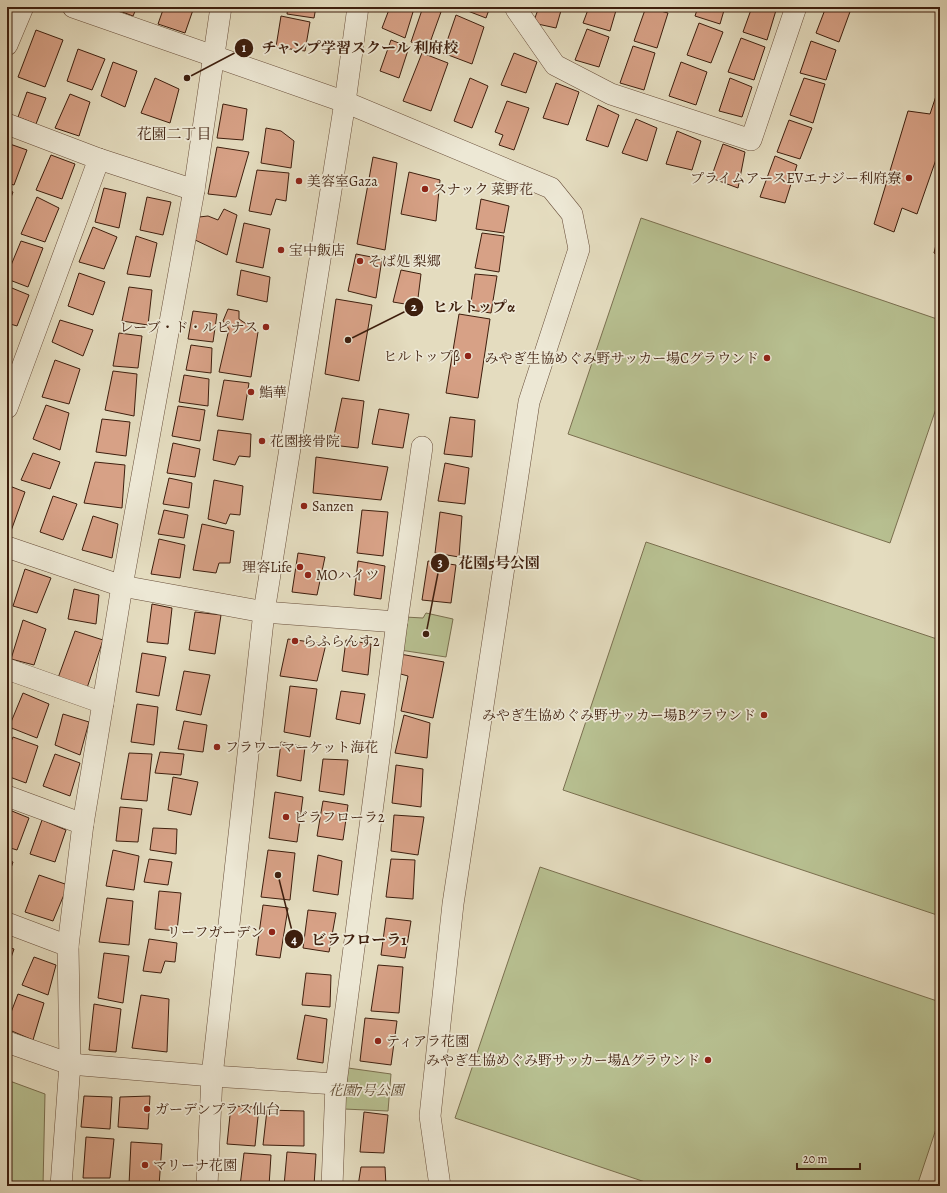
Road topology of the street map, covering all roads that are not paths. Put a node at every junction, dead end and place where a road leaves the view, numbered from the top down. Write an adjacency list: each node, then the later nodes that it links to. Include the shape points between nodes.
1 (23, 7): 7 (street)
2 (73, 7): 8 (street)
3 (221, 7): 8 (street)
4 (358, 7): 9 (street)
5 (516, 7): 6 (street, via 555,65 611,94 751,140)
6 (796, 7)
7 (7, 45)
8 (214, 56): 9 (street); 12 (street)
9 (345, 102): 17 (street); 32 (street, via 551,188 572,214 579,249 529,402 453,904 430,1116)
10 (7, 124): 11 (street)
11 (99, 159): 12 (street); 13 (street)
12 (194, 190): 16 (street)
13 (7, 408)
14 (422, 447): 18 (street)
15 (7, 547): 16 (street)
16 (122, 586): 17 (street); 20 (street)
17 (264, 612): 18 (street); 27 (street)
18 (397, 622): 28 (street)
19 (7, 669): 20 (street)
20 (103, 703): 22 (street)
21 (7, 796): 22 (street)
22 (83, 824): 24 (street)
23 (7, 924): 24 (street)
24 (68, 946): 26 (street)
25 (7, 1042): 26 (street)
26 (70, 1064): 27 (street); 29 (street)
27 (212, 1076): 28 (street); 30 (street)
28 (336, 1084): 31 (street)
29 (61, 1186)
30 (207, 1186)
31 (332, 1186)
32 (440, 1186)

